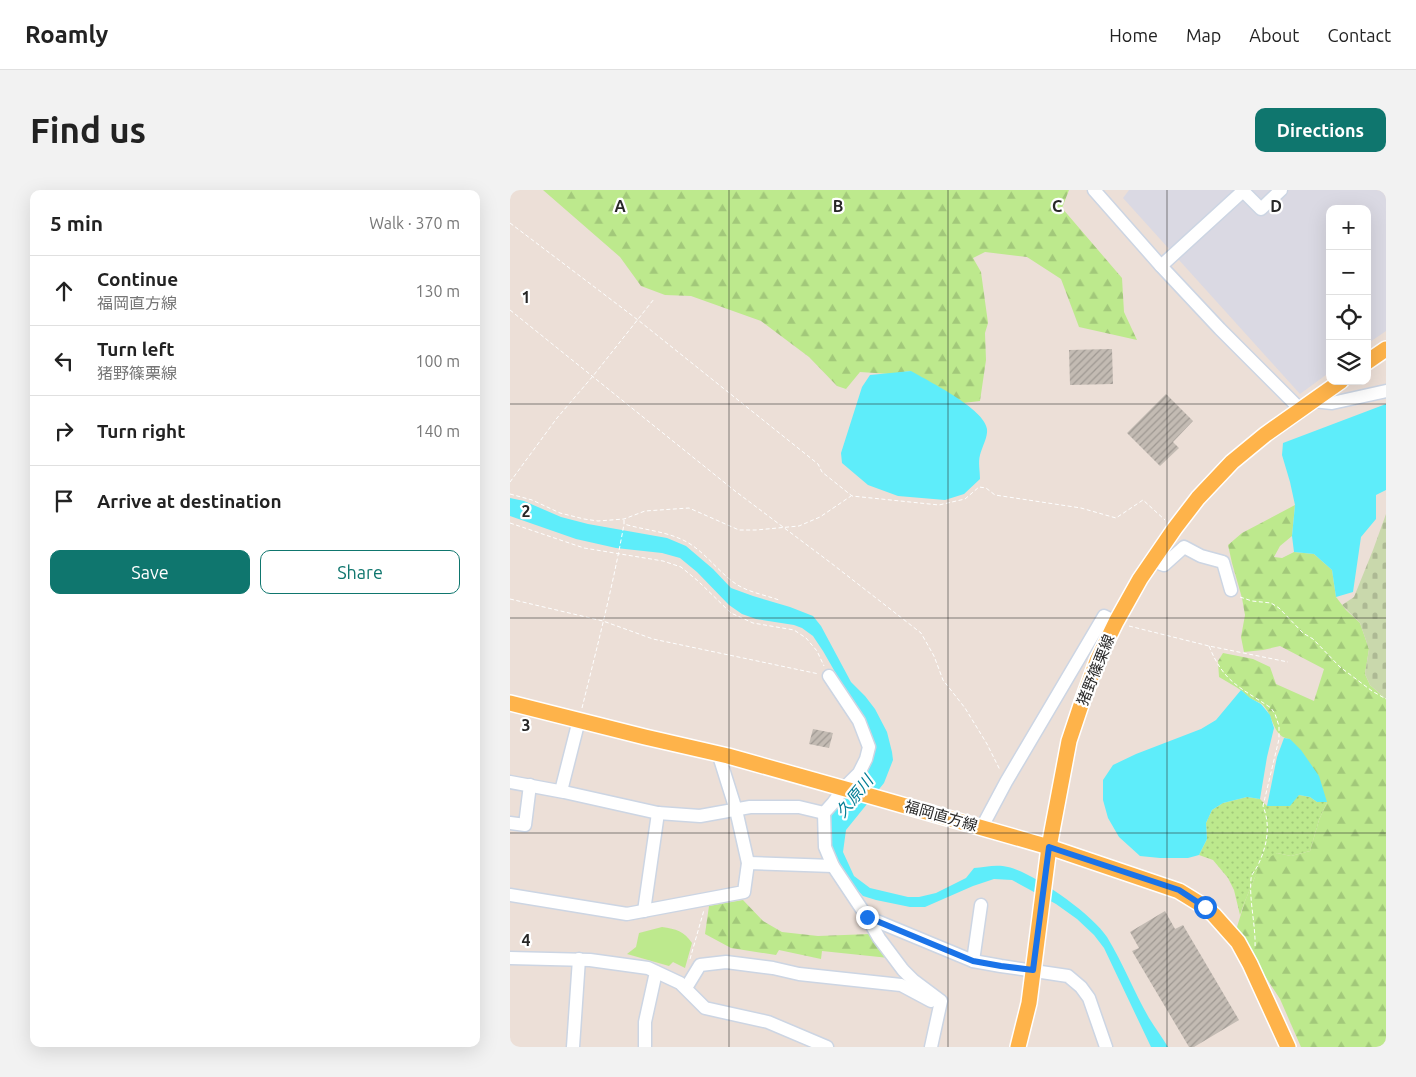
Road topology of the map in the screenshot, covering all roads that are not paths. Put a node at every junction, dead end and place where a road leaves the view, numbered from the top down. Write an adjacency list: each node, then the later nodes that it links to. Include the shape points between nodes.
1 (1094, 190): 3 (street)
2 (1281, 190): 3 (street, via 1262,209 1243,191)
3 (1161, 266): 8 (street, via 1220,330)
4 (1386, 349): 5 (main road)
5 (1371, 359)
6 (1335, 385): 8 (main road, 猪野篠栗線)
7 (1386, 391): 8 (street, via 1332,403)
8 (1306, 405): 9 (main road, 猪野篠栗線, via 1232,462 1198,498)
9 (1153, 561): 10 (street, via 1164,565 1184,548 1223,562); 11 (main road, 猪野篠栗線)
10 (1232, 590)
11 (1116, 622): 24 (street, via 1104,616); 25 (main road, 猪野篠栗線, via 1097,661 1069,741)
12 (829, 676): 18 (street, via 859,721 869,747 859,773)
13 (510, 703): 14 (main road, 福岡直方線)
14 (579, 720): 15 (main road, 福岡直方線); 19 (street)
15 (720, 754): 18 (main road, 福岡直方線); 20 (street)
16 (510, 782): 17 (street)
17 (530, 785): 19 (street); 23 (street, via 525,825)
18 (845, 789): 22 (street); 24 (main road, 福岡直方線)
19 (561, 791): 21 (street)
20 (736, 810): 21 (street, via 700,816); 22 (street, via 750,806 799,807); 26 (street)
21 (658, 813): 30 (street)
22 (824, 813): 27 (street, via 825,847)
23 (510, 824)
24 (982, 827): 25 (main road, 福岡直方線)
25 (1049, 847): 35 (main road, 猪野篠栗線); 45 (main road, 福岡直方線, via 1179,890 1205,907 1238,942)
26 (748, 863): 27 (street); 30 (street, via 744,892)
27 (833, 866): 31 (street)
28 (510, 895): 30 (street, via 627,914)
29 (981, 905): 34 (street)
30 (644, 911)
31 (867, 917): 34 (street); 38 (street, via 903,970)
32 (510, 958): 33 (street)
33 (579, 959): 36 (street, via 648,968); 39 (street)
34 (973, 961): 35 (street)
35 (1033, 970): 43 (main road, 猪野篠栗線); 44 (street, via 1068,976 1081,987 1089,998)
36 (656, 972): 37 (street); 40 (street, via 644,1022)
37 (686, 988): 38 (street, via 700,964 726,962 901,985 935,1003); 41 (street, via 705,1008 768,1022)
38 (940, 1001): 42 (street)
39 (573, 1047)
40 (645, 1047)
41 (827, 1047)
42 (931, 1047)
43 (1018, 1047)
44 (1106, 1047)
45 (1288, 1047)

